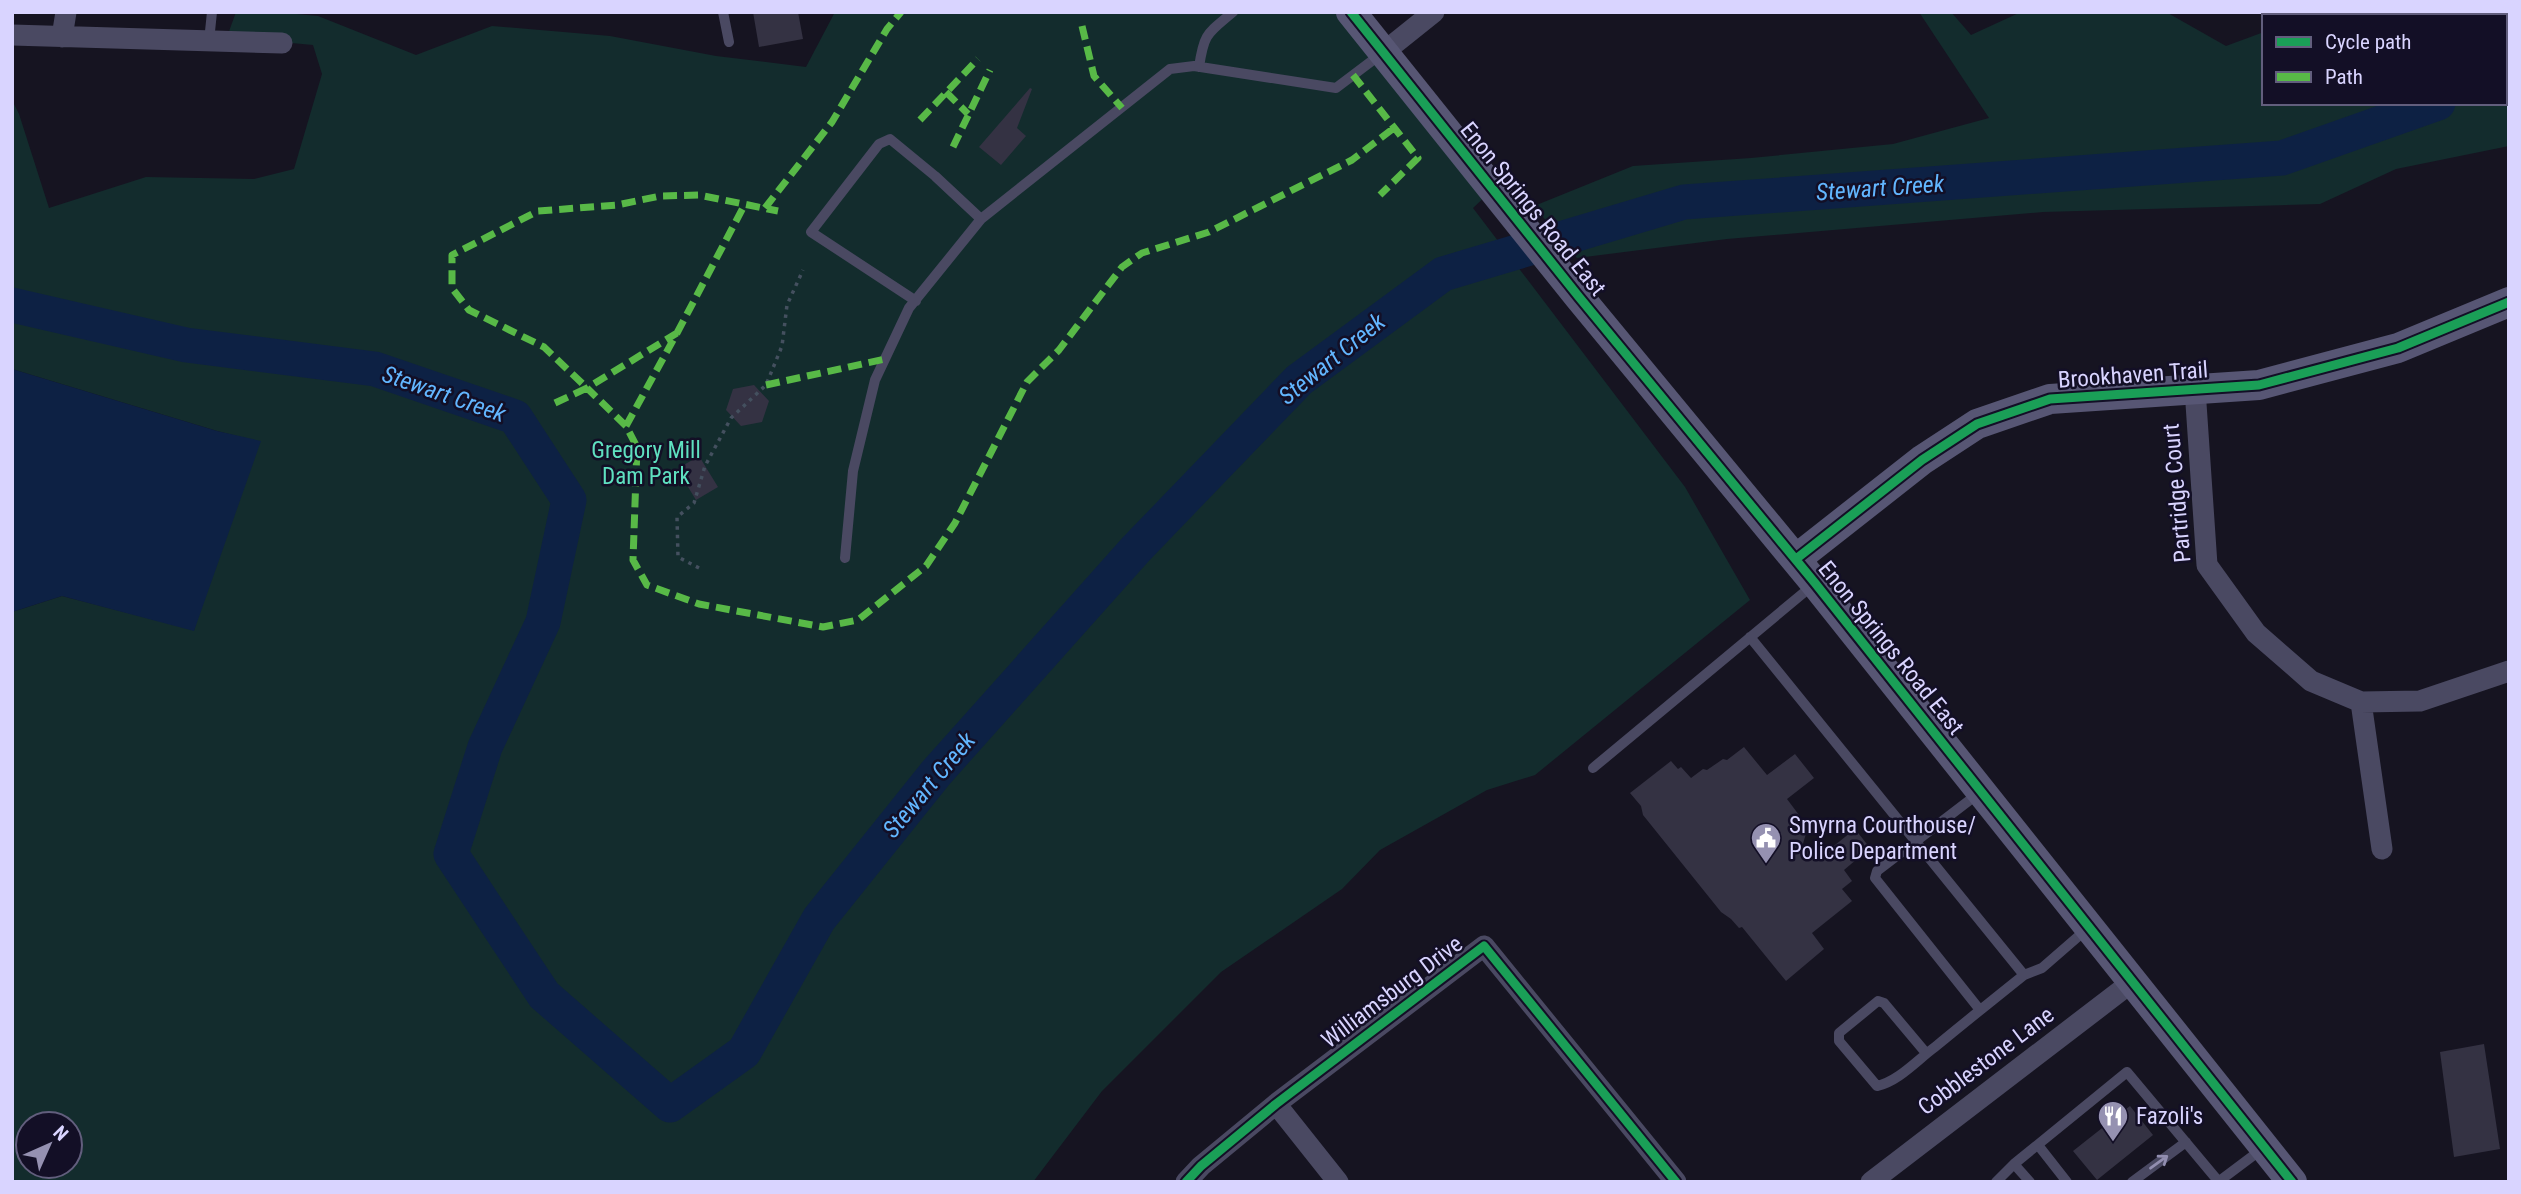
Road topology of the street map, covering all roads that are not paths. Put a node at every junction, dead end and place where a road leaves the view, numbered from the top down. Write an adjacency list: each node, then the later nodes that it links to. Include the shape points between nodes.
1 (66, 12): 8 (street)
2 (212, 12): 9 (lane)
3 (723, 12): 10 (lane)
4 (1233, 12): 13 (lane, via 1203,42)
5 (1351, 12): 12 (street, Enon Springs Road East)
6 (1434, 12): 12 (street)
7 (12, 35): 8 (street)
8 (62, 37): 9 (street)
9 (209, 41): 11 (street)
10 (729, 41)
11 (282, 43)
12 (1384, 52): 13 (lane, via 1336,88); 19 (street, Enon Springs Road East)
13 (1199, 67): 14 (lane, via 1170,69)
14 (981, 219): 15 (lane); 15 (lane, via 890,139 879,144 811,232)
15 (916, 301): 18 (lane, via 875,380 853,471)
16 (2509, 302): 17 (street, Brookhaven Trail, via 2398,348 2259,385)
17 (2195, 390): 19 (street, Brookhaven Trail, via 2050,399 1977,424 1922,460); 23 (street, Partridge Court, via 2207,565 2256,633 2311,681)
18 (845, 558)
19 (1796, 559): 20 (street, Enon Springs Road East)
20 (1815, 583): 21 (lane); 25 (street, Enon Springs Road East)
21 (1750, 637): 24 (lane); 26 (lane)
22 (2509, 671): 23 (street, Partridge Court, via 2420,701)
23 (2361, 702): 27 (street)
24 (1593, 768)
25 (1980, 791): 26 (lane); 28 (street, Enon Springs Road East)
26 (1914, 840): 29 (lane); 31 (lane, via 1877,870 1875,877)
27 (2382, 849)
28 (2089, 928): 29 (lane, via 2042,968); 30 (street, Enon Springs Road East)
29 (2024, 975): 31 (lane)
30 (2132, 982): 36 (street, Enon Springs Road East); 41 (street, Cobblestone Lane)
31 (1980, 1010): 32 (lane)
32 (1926, 1053): 32 (lane, via 1889,1083 1877,1086 1839,1041 1839,1033 1878,1001)
33 (1276, 1104): 38 (street, Williamsburg Drive); 39 (street); 40 (street, Williamsburg Drive, via 1484,946)
34 (2186, 1142): 35 (lane, via 2127,1072); 45 (lane, one-way to 34); 46 (lane)
35 (2038, 1145): 37 (lane); 44 (lane)
36 (2264, 1147): 46 (lane); 47 (street, Enon Springs Road East)
37 (2014, 1164): 42 (lane); 43 (lane)
38 (1186, 1182)
39 (1338, 1182)
40 (1676, 1182)
41 (1871, 1182)
42 (1996, 1182)
43 (2030, 1182)
44 (2067, 1182)
45 (2132, 1182)
46 (2218, 1182)
47 (2292, 1182)

